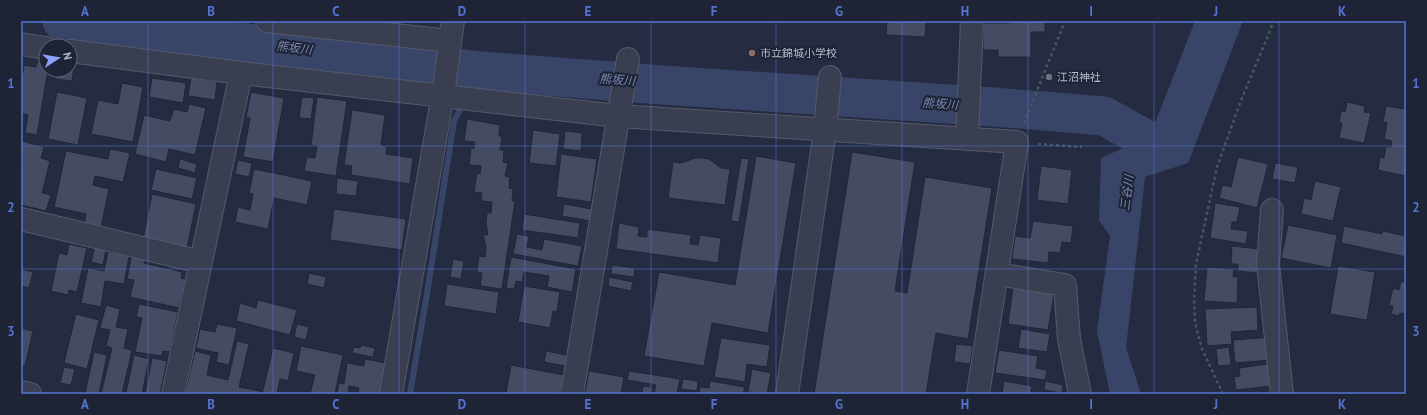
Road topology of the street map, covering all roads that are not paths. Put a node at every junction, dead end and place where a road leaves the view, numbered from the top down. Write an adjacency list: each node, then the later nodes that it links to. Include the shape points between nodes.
1 (267, 21): 3 (street)
2 (972, 21): 13 (street)
3 (450, 38): 10 (street)
4 (21, 44): 5 (street)
5 (38, 47)
6 (78, 52): 8 (street)
7 (628, 59): 11 (street)
8 (241, 73): 10 (street); 16 (street)
9 (830, 77): 12 (street)
10 (443, 92): 11 (street); 21 (street)
11 (618, 116): 12 (street); 22 (street)
12 (826, 130): 13 (street); 23 (street)
13 (967, 139): 17 (street, via 1020,133)
14 (1272, 210): 26 (street, via 1268,264)
15 (21, 219): 16 (street)
16 (202, 262): 20 (street)
17 (997, 274): 24 (street); 25 (street, via 1065,284 1068,339)
18 (21, 392): 19 (street)
19 (30, 394)
20 (173, 394)
21 (391, 394)
22 (572, 394)
23 (787, 394)
24 (978, 394)
25 (1080, 394)
26 (1282, 394)

